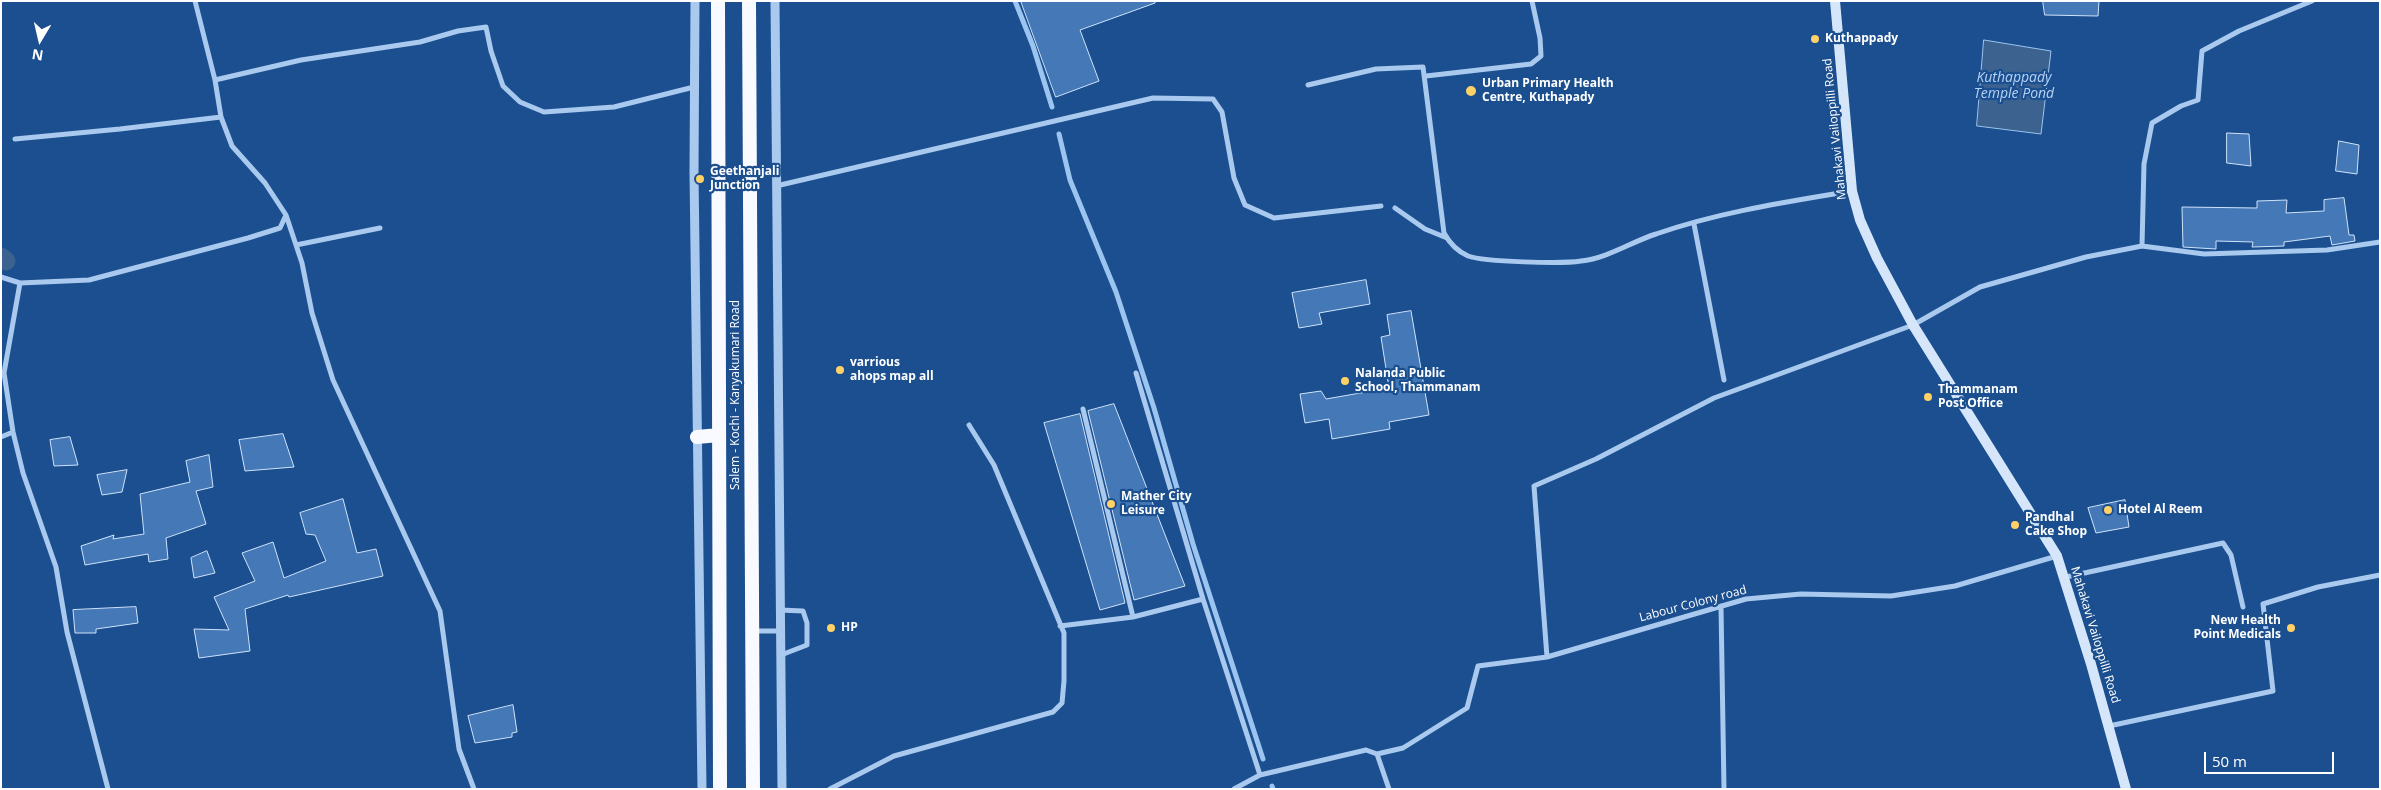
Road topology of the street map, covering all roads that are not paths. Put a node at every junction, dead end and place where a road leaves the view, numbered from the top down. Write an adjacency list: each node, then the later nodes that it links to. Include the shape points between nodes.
1 (195, 1): 10 (street)
2 (695, 1): 12 (street)
3 (718, 1): 34 (highway, Salem - Kochi - Kanyakumari Road)
4 (749, 1): 46 (highway, Salem - Kochi - Kanyakumari Road)
5 (776, 1): 15 (street)
6 (1532, 1): 9 (street, via 1541,56 1532,64)
7 (1835, 1): 16 (main road, Mahakavi Vailoppilli Road)
8 (2312, 1): 25 (street, via 2239,31 2202,51 2198,100 2152,123 2144,164)
9 (1426, 76): 11 (street, via 1423,67 1416,66 1376,69); 22 (street)
10 (215, 80): 12 (street, via 301,60 420,42 486,27 503,86 520,102 544,112 614,107); 13 (street)
11 (1308, 85)
12 (694, 87): 36 (street)
13 (221, 116): 14 (street, via 120,130); 19 (street, via 232,146)
14 (15, 139)
15 (776, 186): 17 (street, via 1153,98 1213,99 1222,112 1234,178 1245,205 1274,218); 43 (street)
16 (1852, 191): 20 (street, via 1763,206); 28 (main road, Mahakavi Vailoppilli Road, via 1860,220 1877,258)
17 (1381, 206)
18 (1395, 208): 22 (street, via 1425,229)
19 (286, 215): 24 (street); 27 (street, via 280,228 129,270 89,280)
20 (1694, 224): 22 (street, via 1656,234 1604,256 1569,262 1493,260 1469,256 1452,246); 30 (street)
21 (380, 228): 24 (street)
22 (1447, 238)
23 (2380, 242): 25 (street, via 2327,250 2204,254)
24 (296, 245): 54 (street, via 312,313 334,380 440,611 459,749)
25 (2142, 246): 28 (street, via 2086,257 1980,287)
26 (1, 277): 27 (street)
27 (20, 283): 33 (street, via 4,373)
28 (1914, 324): 37 (main road, Mahakavi Vailoppilli Road); 49 (street, via 1714,398 1596,459 1534,486)
29 (1136, 373): 40 (street)
30 (1724, 380)
31 (1083, 409): 44 (street)
32 (969, 425): 45 (street, via 994,465)
33 (13, 432): 35 (street); 53 (street, via 23,473 56,567 67,632)
34 (719, 435): 36 (highway); 56 (highway, Salem - Kochi - Kanyakumari Road)
35 (1, 437)
36 (697, 437): 55 (street)
37 (2057, 556): 39 (main road, Mahakavi Vailoppilli Road); 41 (street, Labour Colony road, via 1955,586 1891,596 1801,594 1746,599)
38 (2380, 575): 50 (street, via 2318,587 2263,604 2273,691)
39 (2066, 577): 42 (street, via 2223,543 2231,555); 50 (main road, Mahakavi Vailoppilli Road)
40 (1203, 599): 44 (street); 52 (street)
41 (1721, 606): 49 (street, Labour Colony road); 62 (street)
42 (2242, 607)
43 (780, 610): 47 (street); 48 (street, via 803,611 807,623 807,645)
44 (1133, 617): 45 (street)
45 (1060, 626): 59 (street, via 1064,633 1064,681 1062,703 1053,712 894,756)
46 (753, 631): 47 (street); 57 (highway, Salem - Kochi - Kanyakumari Road)
47 (780, 631): 48 (street)
48 (780, 655): 58 (street)
49 (1546, 657): 51 (street, Labour Colony road, via 1478,666 1467,708 1403,748)
50 (2109, 726): 63 (main road, Mahakavi Vailoppilli Road)
51 (1377, 754): 52 (street, via 1366,750); 61 (street)
52 (1260, 775): 60 (street)
53 (108, 789)
54 (474, 789)
55 (702, 789)
56 (720, 789)
57 (753, 789)
58 (782, 789)
59 (830, 789)
60 (1234, 789)
61 (1389, 789)
62 (1724, 789)
63 (2126, 789)

